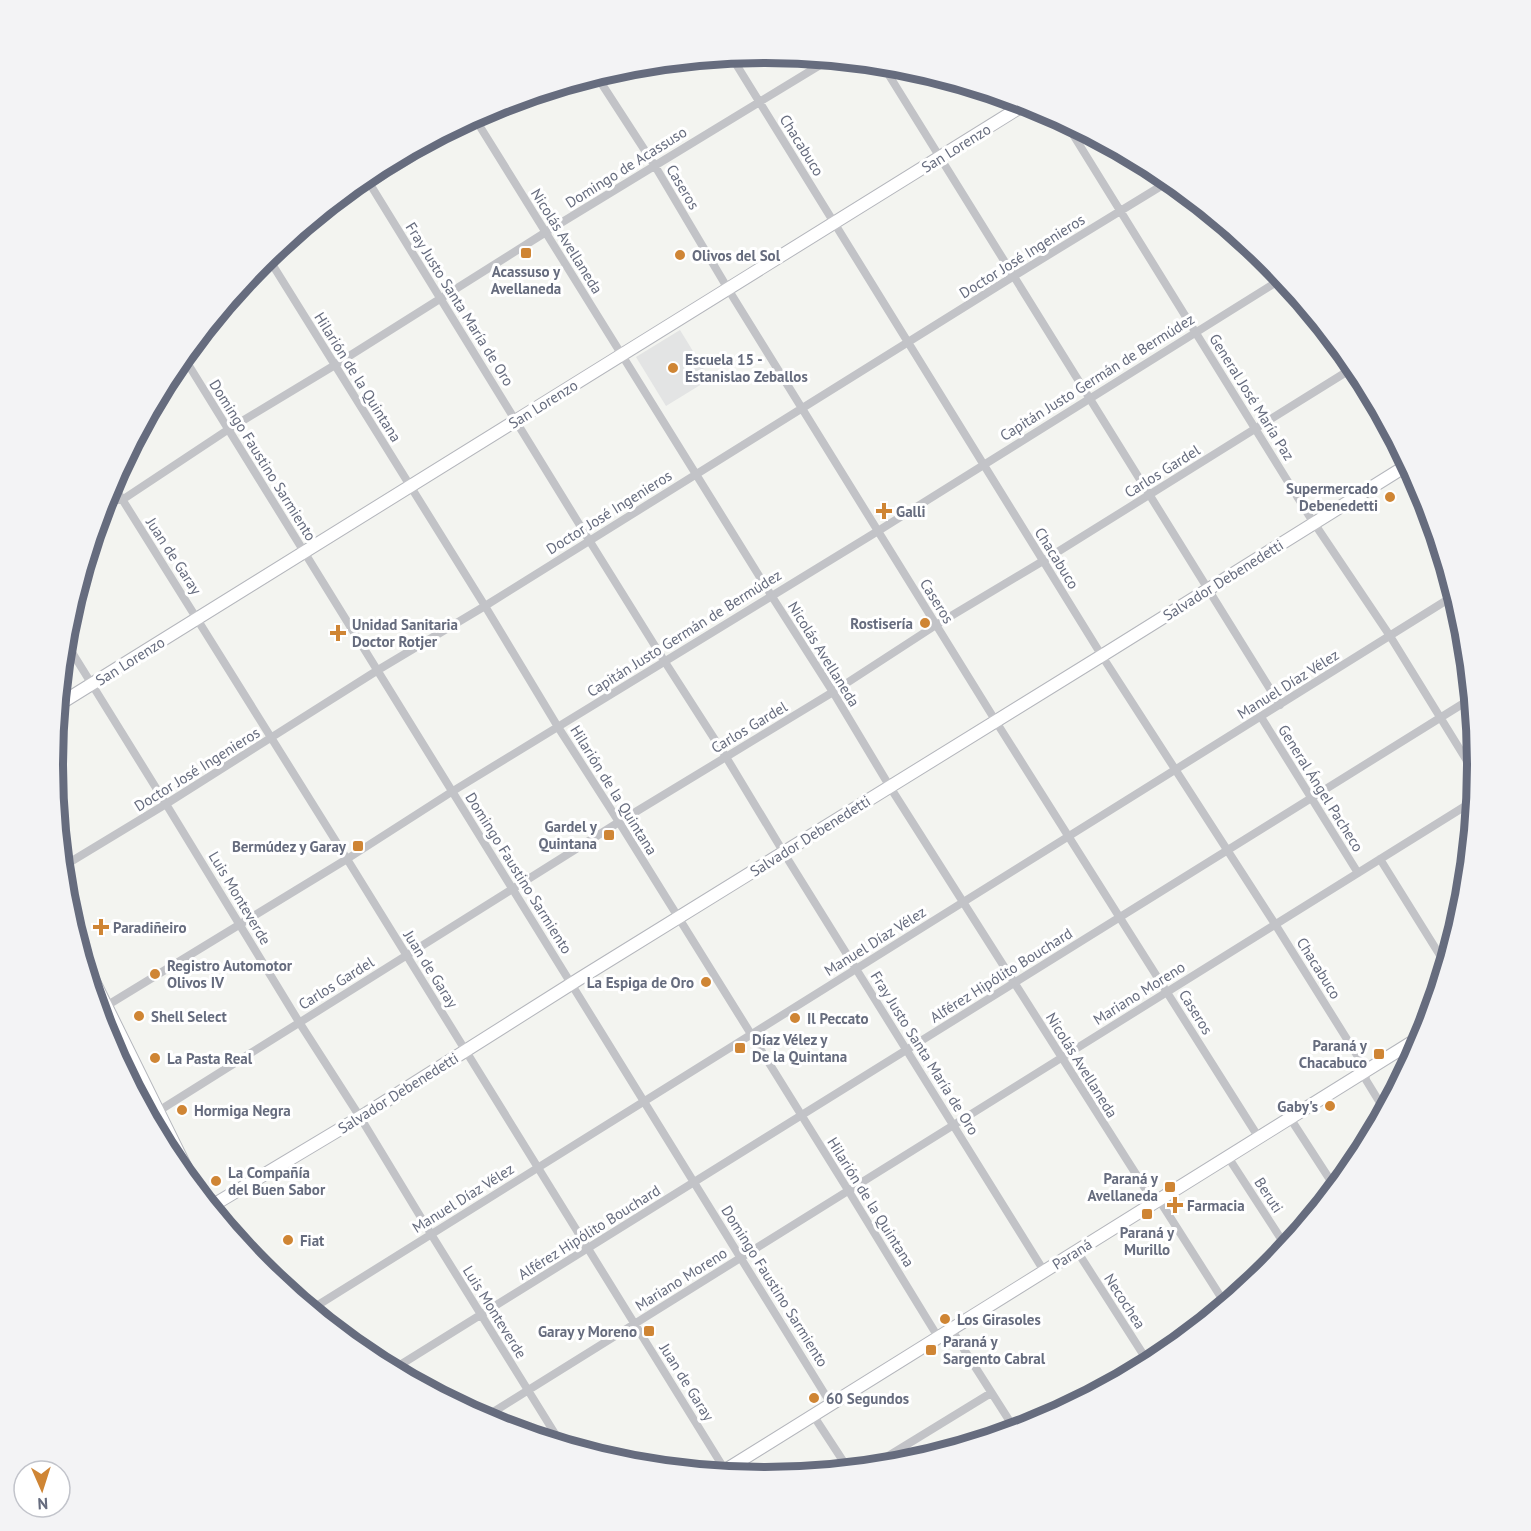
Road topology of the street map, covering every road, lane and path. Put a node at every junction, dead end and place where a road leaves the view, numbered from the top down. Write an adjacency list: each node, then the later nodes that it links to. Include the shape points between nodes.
1 (736, 64): 5 (street, Chacabuco)
2 (819, 66): 5 (street, Domingo de Acassuso)
3 (888, 74): 9 (street, General Ángel Pacheco)
4 (601, 83): 10 (street, Caseros)
5 (759, 101): 10 (street, Domingo de Acassuso); 14 (street, Chacabuco)
6 (1017, 110): 9 (street, San Lorenzo)
7 (479, 124): 15 (street, Nicolás Avellaneda)
8 (1072, 133): 13 (street, General José María Paz)
9 (940, 158): 14 (street, San Lorenzo); 17 (street, General Ángel Pacheco)
10 (655, 166): 15 (street, Domingo de Acassuso); 19 (street, Caseros)
11 (370, 185): 20 (street, Fray Justo Santa María de Oro)
12 (1162, 185): 13 (street, Doctor José Ingenieros)
13 (1120, 211): 17 (street, Doctor José Ingenieros); 21 (street, General José María Paz)
14 (835, 223): 19 (street, San Lorenzo); 22 (street, Chacabuco)
15 (546, 232): 20 (street, Domingo de Acassuso); 23 (street, Nicolás Avellaneda)
16 (273, 265): 25 (street, Hilarión de la Quintana)
17 (1014, 276): 22 (street, Doctor José Ingenieros); 27 (street, General Ángel Pacheco)
18 (1275, 283): 21 (street, Capitán Justo Germán de Bermúdez)
19 (728, 289): 23 (street, San Lorenzo); 28 (street, Caseros)
20 (440, 299): 25 (street, Domingo de Acassuso); 29 (street, Fray Justo Santa María de Oro)
21 (1196, 332): 27 (street, Capitán Justo Germán de Bermúdez); 31 (street, General José María Paz)
22 (909, 342): 28 (street, Doctor José Ingenieros); 32 (street, Chacabuco)
23 (622, 355): 29 (street, San Lorenzo); 34 (street, Nicolás Avellaneda)
24 (188, 365): 30 (street, Domingo Faustino Sarmiento)
25 (335, 365): 30 (street, Domingo de Acassuso); 35 (street, Hilarión de la Quintana)
26 (1347, 371): 31 (street, Carlos Gardel)
27 (1090, 398): 32 (street, Capitán Justo Germán de Bermúdez); 37 (street, General Ángel Pacheco)
28 (802, 408): 34 (street, Doctor José Ingenieros); 41 (street, Caseros)
29 (516, 421): 35 (street, San Lorenzo); 42 (street, Fray Justo Santa María de Oro)
30 (229, 429): 39 (street, Domingo de Acassuso); 43 (street, Domingo Faustino Sarmiento)
31 (1255, 429): 37 (street, Carlos Gardel); 40 (street, General José María Paz)
32 (984, 464): 41 (street, Capitán Justo Germán de Bermúdez); 44 (street, Chacabuco)
33 (1402, 468): 40 (street, Salvador Debenedetti)
34 (696, 474): 42 (street, Doctor José Ingenieros); 46 (street, Nicolás Avellaneda)
35 (411, 487): 43 (street, San Lorenzo); 48 (street, Hilarión de la Quintana)
36 (118, 493): 39 (street, Juan de Garay)
37 (1150, 495): 44 (street, Carlos Gardel); 45 (street, General Ángel Pacheco)
38 (115, 500): 39 (street, Domingo de Acassuso)
39 (122, 500): 49 (street, Juan de Garay)
40 (1314, 523): 45 (street, Salvador Debenedetti); 51 (street, General José María Paz)
41 (878, 531): 46 (street, Capitán Justo Germán de Bermúdez); 50 (street, Caseros)
42 (589, 540): 48 (street, Doctor José Ingenieros); 54 (street, Fray Justo Santa María de Oro)
43 (305, 552): 49 (street, San Lorenzo); 55 (street, Domingo Faustino Sarmiento)
44 (1043, 561): 50 (street, Carlos Gardel); 53 (street, Chacabuco)
45 (1208, 589): 53 (street, Salvador Debenedetti); 60 (street, General Ángel Pacheco)
46 (771, 595): 54 (street, Capitán Justo Germán de Bermúdez); 57 (street, Nicolás Avellaneda)
47 (1448, 600): 51 (street, Manuel Díaz Vélez)
48 (485, 606): 55 (street, Doctor José Ingenieros); 64 (street, Hilarión de la Quintana)
49 (198, 619): 56 (street, San Lorenzo); 65 (street, Juan de Garay)
50 (936, 625): 57 (street, Carlos Gardel); 63 (street, Caseros)
51 (1390, 636): 60 (street, Manuel Díaz Vélez); 62 (street, General José María Paz)
52 (72, 653): 56 (street, Luis Monteverde)
53 (1102, 656): 63 (street, Salvador Debenedetti); 68 (street, Chacabuco)
54 (665, 662): 64 (street, Capitán Justo Germán de Bermúdez); 66 (street, Fray Justo Santa María de Oro)
55 (378, 670): 65 (street, Doctor José Ingenieros); 70 (street, Domingo Faustino Sarmiento)
56 (91, 685): 58 (street, San Lorenzo); 72 (street, Luis Monteverde)
57 (833, 692): 66 (street, Carlos Gardel); 69 (street, Nicolás Avellaneda)
58 (67, 700)
59 (1464, 702): 62 (street, Alférez Hipólito Bouchard)
60 (1280, 705): 61 (street, Manuel Díaz Vélez)
61 (1261, 717): 68 (street, Manuel Díaz Vélez); 71 (street, General Ángel Pacheco)
62 (1440, 717): 67 (street, General José María Paz); 71 (street, Alférez Hipólito Bouchard)
63 (996, 721): 69 (street, Salvador Debenedetti); 75 (street, Caseros)
64 (558, 727): 70 (street, Capitán Justo Germán de Bermúdez); 74 (street, Hilarión de la Quintana)
65 (272, 738): 72 (street, Doctor José Ingenieros); 78 (street, Juan de Garay)
66 (726, 757): 74 (street, Carlos Gardel); 77 (street, Fray Justo Santa María de Oro)
67 (1468, 762)
68 (1175, 770): 75 (street, Manuel Díaz Vélez); 76 (street, Chacabuco)
69 (890, 787): 77 (street, Salvador Debenedetti); 83 (street, Nicolás Avellaneda)
70 (453, 791): 78 (street, Capitán Justo Germán de Bermúdez); 82 (street, Domingo Faustino Sarmiento)
71 (1311, 798): 76 (street, Alférez Hipólito Bouchard); 81 (street, General Ángel Pacheco)
72 (166, 804): 80 (street, Doctor José Ingenieros); 87 (street, Luis Monteverde)
73 (1466, 805): 79 (street, Mariano Moreno)
74 (619, 822): 82 (street, Carlos Gardel); 85 (street, Hilarión de la Quintana)
75 (1069, 836): 83 (street, Manuel Díaz Vélez); 84 (street, Caseros)
76 (1227, 850): 84 (street, Alférez Hipólito Bouchard); 86 (street, Chacabuco)
77 (783, 852): 85 (street, Salvador Debenedetti); 90 (street, Fray Justo Santa María de Oro)
78 (347, 859): 87 (street, Capitán Justo Germán de Bermúdez); 88 (street, Juan de Garay)
79 (1380, 859): 81 (street, Mariano Moreno); 89 (street, General Ángel Pacheco)
80 (70, 862)
81 (1358, 873): 86 (street, Mariano Moreno)
82 (514, 889): 88 (street, Carlos Gardel); 91 (street, Domingo Faustino Sarmiento)
83 (963, 902): 90 (street, Manuel Díaz Vélez); 92 (street, Nicolás Avellaneda)
84 (1120, 917): 92 (street, Alférez Hipólito Bouchard); 93 (street, Caseros)
85 (679, 918): 91 (street, Salvador Debenedetti); 96 (street, Hilarión de la Quintana)
86 (1275, 924): 93 (street, Mariano Moreno); 101 (street, Chacabuco)
87 (240, 925): 94 (street, Capitán Justo Germán de Bermúdez); 95 (street, Luis Monteverde)
88 (406, 956): 95 (street, Carlos Gardel); 99 (street, Juan de Garay)
89 (1441, 957)
90 (856, 969): 96 (street, Manuel Díaz Vélez); 98 (street, Fray Justo Santa María de Oro)
91 (572, 983): 99 (street, Salvador Debenedetti); 102 (street, Domingo Faustino Sarmiento)
92 (1014, 983): 98 (street, Alférez Hipólito Bouchard); 100 (street, Nicolás Avellaneda)
93 (1167, 992): 100 (street, Mariano Moreno); 109 (street, Caseros)
94 (106, 1007)
95 (299, 1022): 104 (street, Carlos Gardel); 106 (street, Luis Monteverde)
96 (751, 1034): 102 (street, Manuel Díaz Vélez); 105 (street, Hilarión de la Quintana)
97 (1411, 1043): 101 (street, Paraná)
98 (907, 1050): 105 (street, Alférez Hipólito Bouchard); 108 (street, Fray Justo Santa María de Oro)
99 (466, 1051): 106 (street, Salvador Debenedetti); 111 (street, Juan de Garay)
100 (1061, 1058): 108 (street, Mariano Moreno); 115 (street, Nicolás Avellaneda, via 1148,1193)
101 (1365, 1072): 103 (street, Chacabuco); 107 (street, Paraná)
102 (644, 1101): 111 (street, Manuel Díaz Vélez); 112 (street, Domingo Faustino Sarmiento)
103 (1381, 1104)
104 (155, 1113)
105 (802, 1115): 112 (street, Alférez Hipólito Bouchard); 114 (street, Hilarión de la Quintana)
106 (360, 1117): 116 (street, Salvador Debenedetti); 117 (street, Luis Monteverde)
107 (1290, 1118): 109 (street, Paraná); 113 (street)
108 (953, 1125): 114 (street, Mariano Moreno); 122 (street, Fray Justo Santa María de Oro)
109 (1259, 1138): 110 (street, Paraná)
110 (1228, 1157): 115 (street, Paraná); 118 (street, Beruti)
111 (538, 1167): 117 (street, Manuel Díaz Vélez); 119 (street, Juan de Garay)
112 (695, 1182): 119 (street, Alférez Hipólito Bouchard); 121 (street, Domingo Faustino Sarmiento)
113 (1331, 1182)
114 (848, 1190): 121 (street, Mariano Moreno); 128 (street, Hilarión de la Quintana)
115 (1157, 1201): 120 (street, Paraná); 123 (street, Nicolás Avellaneda)
116 (216, 1203)
117 (431, 1234): 124 (street, Manuel Díaz Vélez); 125 (street, Luis Monteverde)
118 (1282, 1241)
119 (589, 1248): 125 (street, Alférez Hipólito Bouchard); 126 (street, Juan de Garay)
120 (1077, 1251): 122 (street, Paraná); 129 (street, Necochea)
121 (741, 1257): 126 (street, Mariano Moreno); 133 (street, Domingo Faustino Sarmiento)
122 (1044, 1271): 127 (street, Paraná)
123 (1222, 1299)
124 (317, 1306)
125 (481, 1315): 130 (street, Alférez Hipólito Bouchard); 131 (street, Luis Monteverde)
126 (635, 1323): 131 (street, Mariano Moreno); 140 (street, Juan de Garay)
127 (951, 1329): 128 (street, Paraná); 132 (street)
128 (938, 1337): 133 (street, Paraná)
129 (1145, 1357)
130 (400, 1365)
131 (528, 1390): 134 (street, Mariano Moreno); 137 (street, Luis Monteverde)
132 (992, 1393): 136 (street); 138 (street)
133 (831, 1404): 135 (street, Paraná)
134 (492, 1413)
135 (813, 1415): 139 (street); 141 (street, Paraná)
136 (1011, 1423)
137 (556, 1436)
138 (884, 1458)
139 (844, 1463)
140 (716, 1466)
141 (730, 1466)

